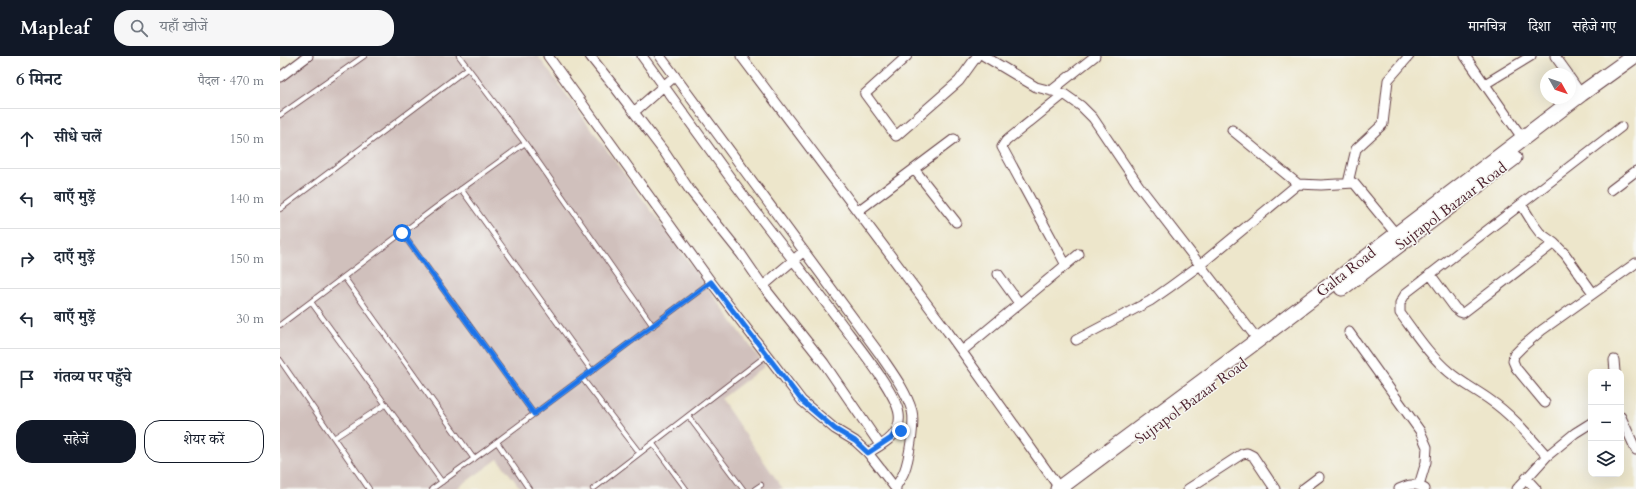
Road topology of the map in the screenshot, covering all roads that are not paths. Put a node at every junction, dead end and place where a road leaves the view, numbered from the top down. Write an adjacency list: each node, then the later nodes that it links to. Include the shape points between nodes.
1 (308, 56): 21 (street)
2 (364, 56): 29 (lane)
3 (459, 56): 19 (lane)
4 (548, 56): 57 (street)
5 (590, 56): 28 (street)
6 (642, 56): 22 (street)
7 (660, 56): 22 (street)
8 (741, 56): 44 (street)
9 (907, 56): 10 (street, via 865,94 896,136 959,81)
10 (977, 56)
11 (984, 56): 25 (street, via 1036,87)
12 (1094, 56): 25 (street)
13 (1409, 56): 38 (street, via 1388,80 1383,124 1356,149)
14 (1465, 56): 23 (street)
15 (1531, 56): 23 (street)
16 (1555, 56): 20 (street)
17 (1634, 56): 27 (main road, Galta Road)
18 (1636, 66): 106 (main road, Sujrapol Bazaar Road, via 1403,243)
19 (468, 68): 34 (lane); 43 (lane)
20 (1564, 68)
21 (280, 77)
22 (669, 81): 28 (street); 35 (street); 35 (street)
23 (1484, 84): 33 (street)
24 (1576, 87): 27 (street)
25 (1051, 91): 26 (street)
26 (1064, 94): 52 (street, via 1002,147); 53 (street, via 1093,118 1139,186)
27 (1581, 94): 33 (main road, Galta Road)
28 (634, 112): 58 (street, via 689,189 741,254)
29 (280, 115)
30 (1621, 127): 42 (street)
31 (1232, 130): 39 (street)
32 (954, 139): 36 (street)
33 (1523, 139): 47 (main road, Galta Road)
34 (525, 143): 40 (lane); 63 (lane)
35 (729, 161): 50 (street); 50 (street)
36 (914, 169): 44 (street); 45 (street)
37 (1636, 171): 41 (street)
38 (1348, 183): 39 (street); 47 (street, via 1354,183)
39 (1298, 184): 53 (street)
40 (461, 189): 46 (lane); 73 (lane)
41 (1611, 190)
42 (1521, 204): 48 (street, via 1540,232); 55 (street)
43 (280, 209)
44 (858, 211): 67 (street)
45 (956, 222)
46 (402, 233): 56 (lane); 77 (lane)
47 (1396, 234): 66 (main road, Galta Road)
48 (1554, 243): 55 (street, via 1463,312 1455,308); 59 (street, via 1572,262)
49 (1079, 254): 52 (street)
50 (799, 255): 58 (street); 69 (street); 69 (street)
51 (1636, 263): 59 (street)
52 (1066, 265): 61 (street)
53 (1200, 265): 65 (street, via 1150,301); 66 (street)
54 (998, 274): 61 (street)
55 (1430, 274): 89 (street, via 1406,293 1400,303 1400,313 1448,371 1514,420)
56 (344, 277): 60 (lane); 90 (lane)
57 (711, 282): 63 (lane); 68 (street)
58 (762, 286): 84 (street, via 824,363)
59 (1593, 293): 75 (street, via 1514,355 1516,368)
60 (311, 302): 62 (lane); 76 (lane)
61 (1019, 303): 67 (street)
62 (280, 325)
63 (653, 326): 73 (lane)
64 (1349, 332): 96 (street, via 1420,432 1427,447)
65 (1076, 340)
66 (1258, 340): 106 (main road, Galta Road)
67 (962, 351): 106 (street)
68 (767, 355): 78 (lane); 88 (street, via 802,401)
69 (874, 357): 81 (street, via 897,406); 81 (street, via 907,398 913,413)
70 (280, 360): 82 (lane)
71 (1614, 360): 72 (street)
72 (1615, 369)
73 (592, 371): 74 (lane)
74 (582, 378): 77 (lane); 87 (lane)
75 (1545, 403)
76 (386, 404): 82 (lane); 93 (lane)
77 (534, 414): 85 (lane)
78 (688, 416): 83 (lane); 103 (lane)
79 (1624, 424): 86 (street)
80 (1588, 425): 89 (street)
81 (905, 430): 84 (street); 105 (street, via 908,457)
82 (334, 438): 97 (lane)
83 (653, 444): 87 (lane); 102 (lane)
84 (880, 445): 88 (street)
85 (491, 446): 90 (lane); 99 (lane, via 497,442)
86 (1636, 450)
87 (639, 452): 94 (lane)
88 (868, 453): 105 (street)
89 (1547, 456): 92 (street)
90 (474, 459): 93 (lane)
91 (1319, 477): 109 (street)
92 (1526, 478): 111 (street); 112 (street)
93 (442, 482): 98 (lane)
94 (599, 484): 100 (lane); 101 (lane)
95 (761, 485): 104 (lane)
96 (1422, 487): 110 (street, via 1410,484)
97 (369, 489)
98 (432, 489)
99 (529, 489)
100 (593, 489)
101 (602, 489)
102 (686, 489)
103 (743, 489)
104 (755, 489)
105 (895, 489)
106 (1062, 489)
107 (1188, 489): 108 (street, via 1247,453 1253,456)
108 (1275, 489)
109 (1303, 489)
110 (1399, 489)
111 (1517, 489)
112 (1536, 489)

